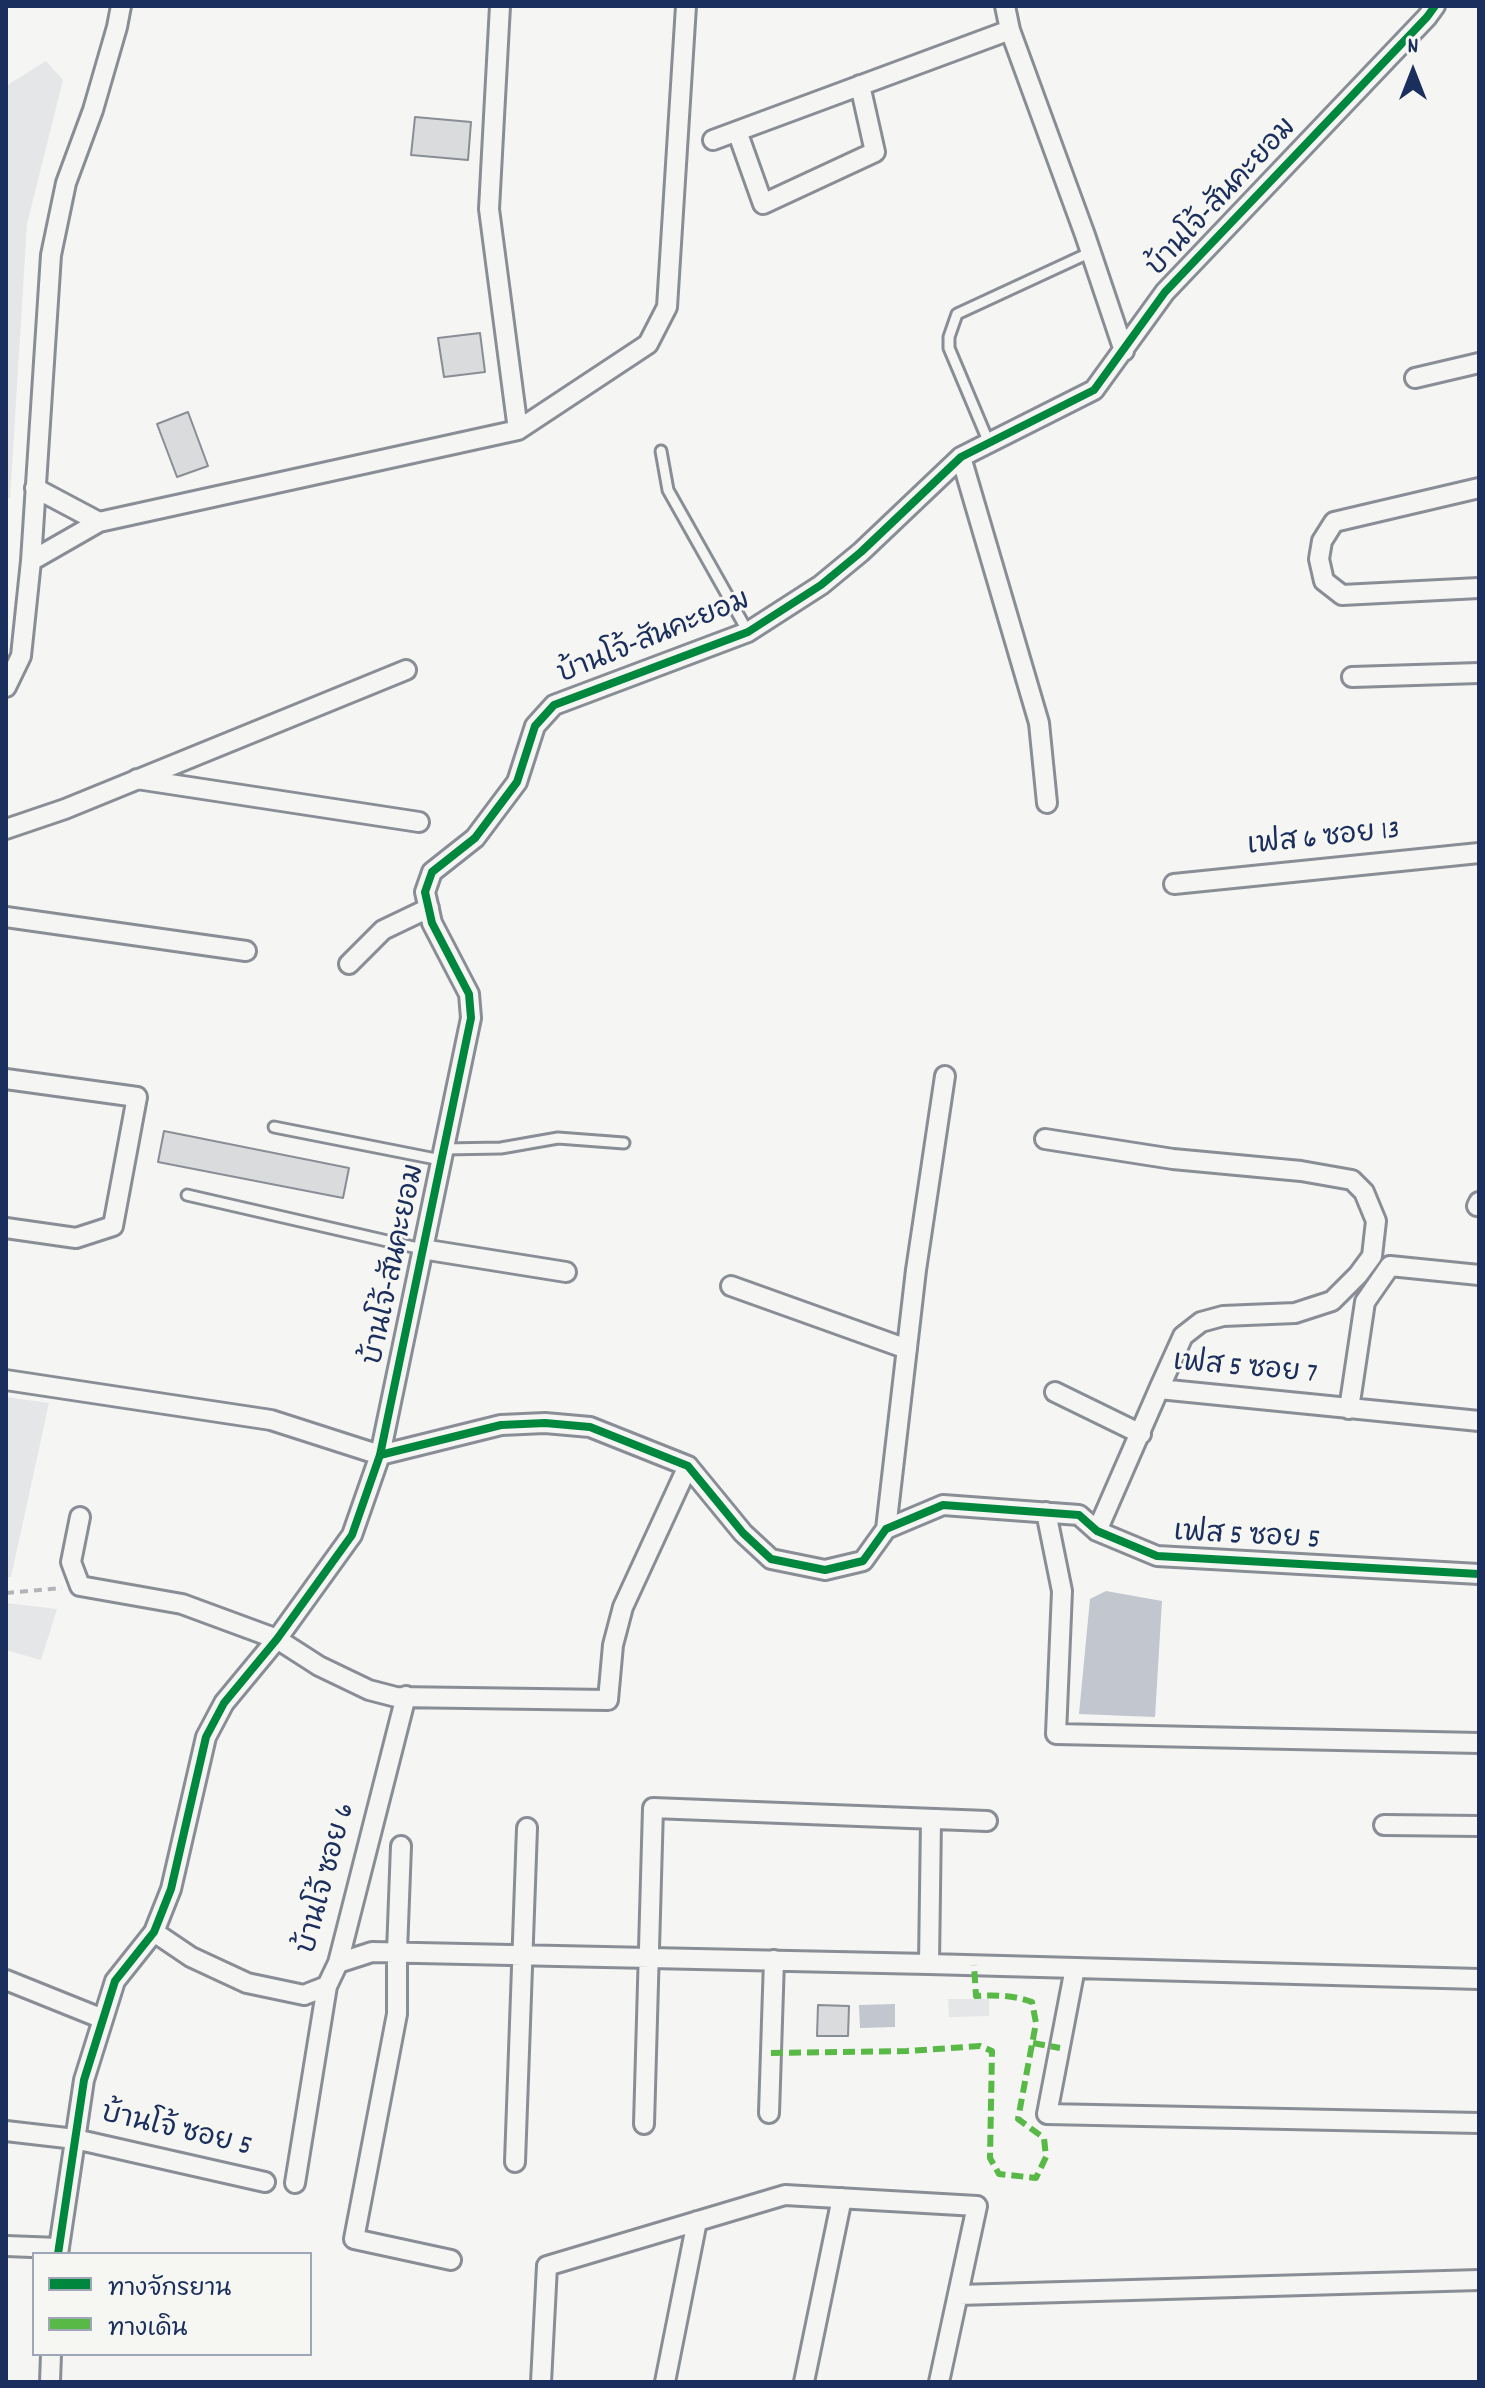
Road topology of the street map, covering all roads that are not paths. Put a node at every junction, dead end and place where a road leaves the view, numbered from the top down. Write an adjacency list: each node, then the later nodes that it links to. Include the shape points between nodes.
1 (121, 6): 18 (street, via 93,110 66,183 51,255)
2 (500, 6): 14 (street, via 489,209)
3 (686, 6): 14 (street, via 667,307 648,344)
4 (1005, 6): 6 (street)
5 (1435, 6): 11 (street, บ้านโจ้-สันคะยอม, via 1165,292)
6 (1010, 30): 7 (street); 10 (street)
7 (860, 85): 8 (street); 8 (street, via 875,152 763,204)
8 (737, 131): 9 (street)
9 (713, 140)
10 (1091, 252): 11 (street); 15 (lane, via 957,314 949,348)
11 (1124, 351): 15 (street, บ้านโจ้-สันคะยอม, via 1094,390)
12 (1479, 363): 13 (street)
13 (1415, 378)
14 (518, 430): 20 (street)
15 (989, 443): 17 (street, บ้านโจ้-สันคะยอม)
16 (661, 451): 23 (lane, via 668,490)
17 (961, 457): 23 (street, บ้านโจ้-สันคะยอม, via 821,585); 29 (street, via 1039,723)
18 (35, 488): 20 (street); 21 (street)
19 (1479, 488): 22 (street, via 1334,522 1319,559 1324,581 1342,595)
20 (99, 522): 21 (street)
21 (31, 561): 27 (street, via 21,656)
22 (1479, 588)
23 (748, 632): 34 (street, บ้านโจ้-สันคะยอม, via 554,705 535,726 517,782 475,838 432,872 425,892)
24 (406, 670): 28 (street)
25 (1479, 673): 26 (street)
26 (1352, 677)
27 (6, 687)
28 (136, 779): 30 (street); 31 (street)
29 (1047, 803)
30 (419, 822)
31 (6, 829)
32 (1479, 853): 33 (street, เฟส 6 ซอย 13)
33 (1174, 884)
34 (429, 908): 37 (street, via 383,930); 43 (street, บ้านโจ้-สันคะยอม, via 469,994 471,1018)
35 (6, 917): 36 (street)
36 (246, 951)
37 (349, 964)
38 (945, 1076): 50 (street)
39 (6, 1079): 45 (street, via 137,1097 113,1226 76,1238)
40 (274, 1127): 43 (lane)
41 (1045, 1139): 52 (street, via 1301,1171 1352,1180 1364,1192 1376,1221 1372,1256 1332,1301 1295,1313 1201,1322 1183,1336)
42 (624, 1143): 43 (lane, via 558,1138)
43 (443, 1154): 46 (street, บ้านโจ้-สันคะยอม)
44 (187, 1195): 46 (lane)
45 (6, 1228)
46 (422, 1249): 47 (street); 57 (street, บ้านโจ้-สันคะยอม)
47 (566, 1272)
48 (1479, 1275): 54 (street, via 1390,1266 1365,1302)
49 (731, 1286): 50 (street)
50 (907, 1349): 61 (street)
51 (6, 1380): 57 (street, via 271,1420)
52 (1159, 1389): 54 (street, เฟส 5 ซอย 7); 56 (street, เฟส 5 ซอย 7)
53 (1055, 1392): 56 (street)
54 (1349, 1409): 55 (street, เฟส 5 ซอย 7)
55 (1479, 1421)
56 (1141, 1434): 62 (street, เฟส 5 ซอย 7)
57 (380, 1455): 58 (street, via 501,1425 545,1423 590,1427); 64 (street, บ้านโจ้-สันคะยอม, via 352,1535)
58 (688, 1466): 61 (street, via 771,1559 825,1570 863,1561); 65 (street, via 623,1607 608,1700)
59 (1046, 1512): 61 (street, เฟส 5 ซอย 5, via 943,1505); 62 (street, เฟส 5 ซอย 5, via 1079,1515); 66 (street, via 1062,1591 1056,1734)
60 (80, 1517): 64 (street, via 71,1562 80,1586 182,1604)
61 (886, 1529)
62 (1097, 1531): 63 (street, เฟส 5 ซอย 5, via 1157,1556)
63 (1479, 1574)
64 (277, 1639): 65 (street, via 369,1690); 73 (street, บ้านโจ้-สันคะยอม, via 224,1703 206,1737 171,1889)
65 (406, 1696): 78 (street, บ้านโจ้ ซอย 6)
66 (1479, 1743)
67 (931, 1819): 68 (street); 76 (street, via 653,1808); 79 (street)
68 (987, 1821)
69 (1384, 1825): 70 (street)
70 (1479, 1826)
71 (527, 1828): 75 (street)
72 (401, 1846): 74 (street)
73 (154, 1932): 83 (street, บ้านโจ้ ซอย 6, via 191,1957 247,1983 304,1995); 84 (street, บ้านโจ้-สันคะยอม, via 115,1981)
74 (397, 1952): 75 (street); 78 (street, via 372,1952); 97 (street, via 397,2014 354,2239)
75 (522, 1955): 76 (street); 90 (street)
76 (649, 1958): 77 (street); 87 (street)
77 (774, 1960): 79 (street); 85 (street)
78 (338, 1963): 83 (street, บ้านโจ้ ซอย 6)
79 (929, 1964): 80 (street)
80 (1075, 1968): 81 (street); 86 (street, via 1047,2114)
81 (1479, 1979)
82 (6, 1980): 84 (street)
83 (327, 1986): 92 (street)
84 (103, 2019): 89 (street, บ้านโจ้-สันคะยอม, via 84,2080)
85 (769, 2113)
86 (1479, 2123)
87 (644, 2124)
88 (6, 2131): 89 (street, บ้านโจ้ ซอย 5)
89 (75, 2139): 91 (street, บ้านโจ้ ซอย 5); 96 (street, บ้านโจ้-สันคะยอม)
90 (515, 2162)
91 (265, 2182)
92 (295, 2183)
93 (842, 2198): 94 (street, via 785,2195); 99 (street, via 977,2206); 104 (street)
94 (697, 2221): 102 (street, via 547,2266); 103 (street)
95 (6, 2246): 96 (street)
96 (58, 2251)
97 (451, 2260)
98 (1479, 2280): 99 (street)
99 (958, 2295): 105 (street)
100 (51, 2356): 101 (street)
101 (50, 2382)
102 (541, 2382)
103 (665, 2382)
104 (804, 2382)
105 (939, 2382)

